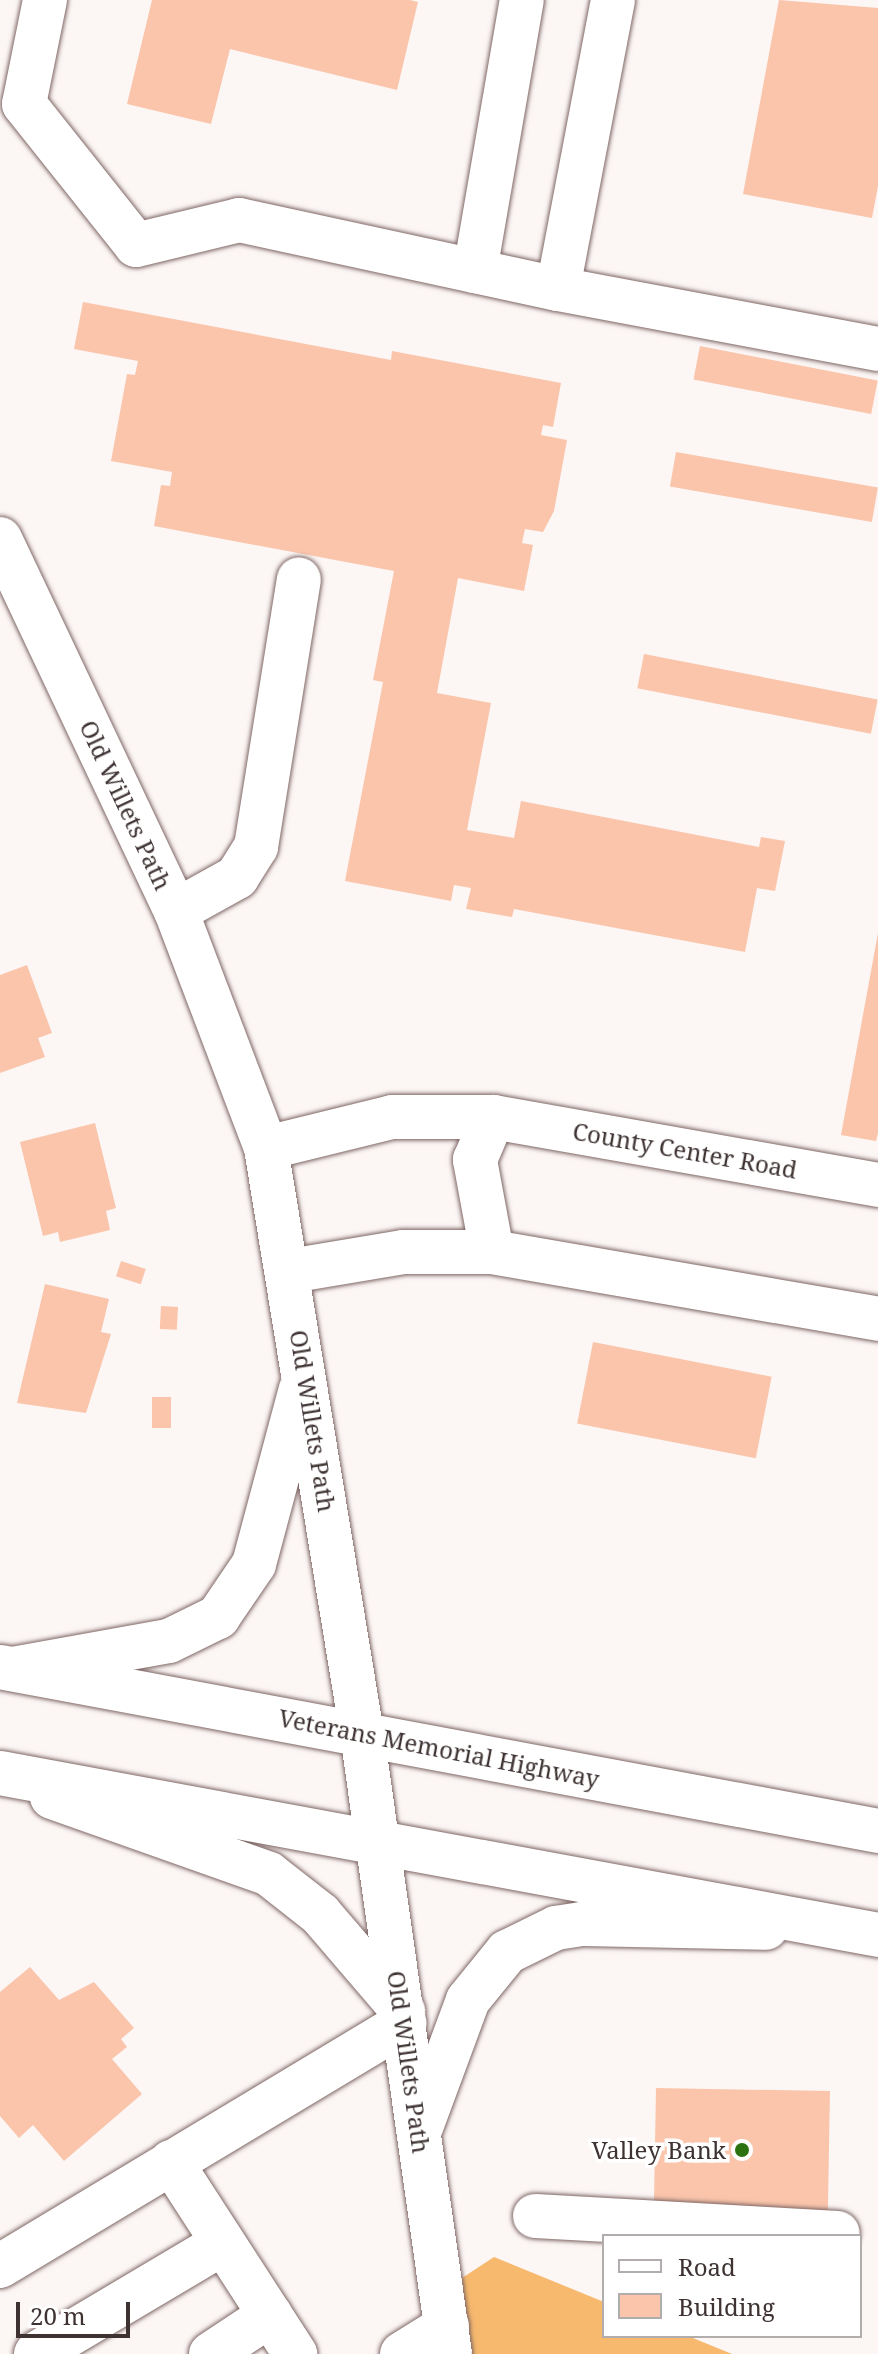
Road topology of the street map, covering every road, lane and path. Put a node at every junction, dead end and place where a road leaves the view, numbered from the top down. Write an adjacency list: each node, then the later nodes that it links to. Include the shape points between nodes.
1 (45, 0): 4 (main road, via 24,104 136,245 239,220)
2 (522, 0): 4 (main road)
3 (613, 0): 5 (main road)
4 (475, 271): 5 (main road)
5 (558, 289): 6 (main road)
6 (878, 349)
7 (0, 539): 9 (main road, Old Willets Path)
8 (299, 579): 9 (main road, via 256,847 237,877)
9 (176, 911): 11 (main road, Old Willets Path)
10 (493, 1117): 11 (main road, County Center Road, via 392,1117); 12 (main road, County Center Road); 13 (main road, via 475,1160)
11 (266, 1148): 14 (main road, Old Willets Path)
12 (878, 1185)
13 (492, 1252): 14 (main road, via 403,1252); 15 (main road)
14 (290, 1271): 16 (main road, Old Willets Path)
15 (876, 1310)
16 (306, 1372): 17 (main road, via 254,1564 218,1617 169,1641); 18 (main road, Old Willets Path)
17 (6, 1668): 18 (main road, Veterans Memorial Highway)
18 (362, 1734): 21 (main road, Veterans Memorial Highway); 22 (main road, Old Willets Path)
19 (0, 1773): 22 (main road)
20 (0, 1780): 24 (main road, via 269,1874 320,1914)
21 (878, 1831)
22 (377, 1841): 23 (main road); 24 (main road, Old Willets Path)
23 (864, 1932): 25 (main road, via 604,1923 556,1928 495,1962 475,1985)
24 (404, 2017): 25 (main road, Old Willets Path); 26 (main road)
25 (419, 2133): 32 (main road, Old Willets Path)
26 (171, 2162): 29 (main road); 30 (main road)
27 (535, 2216): 28 (main road)
28 (838, 2233)
29 (223, 2243): 31 (main road); 33 (main road)
30 (0, 2266)
31 (270, 2315): 34 (main road); 35 (main road)
32 (448, 2340): 36 (main road)
33 (36, 2354)
34 (211, 2354)
35 (295, 2354)
36 (402, 2354)

